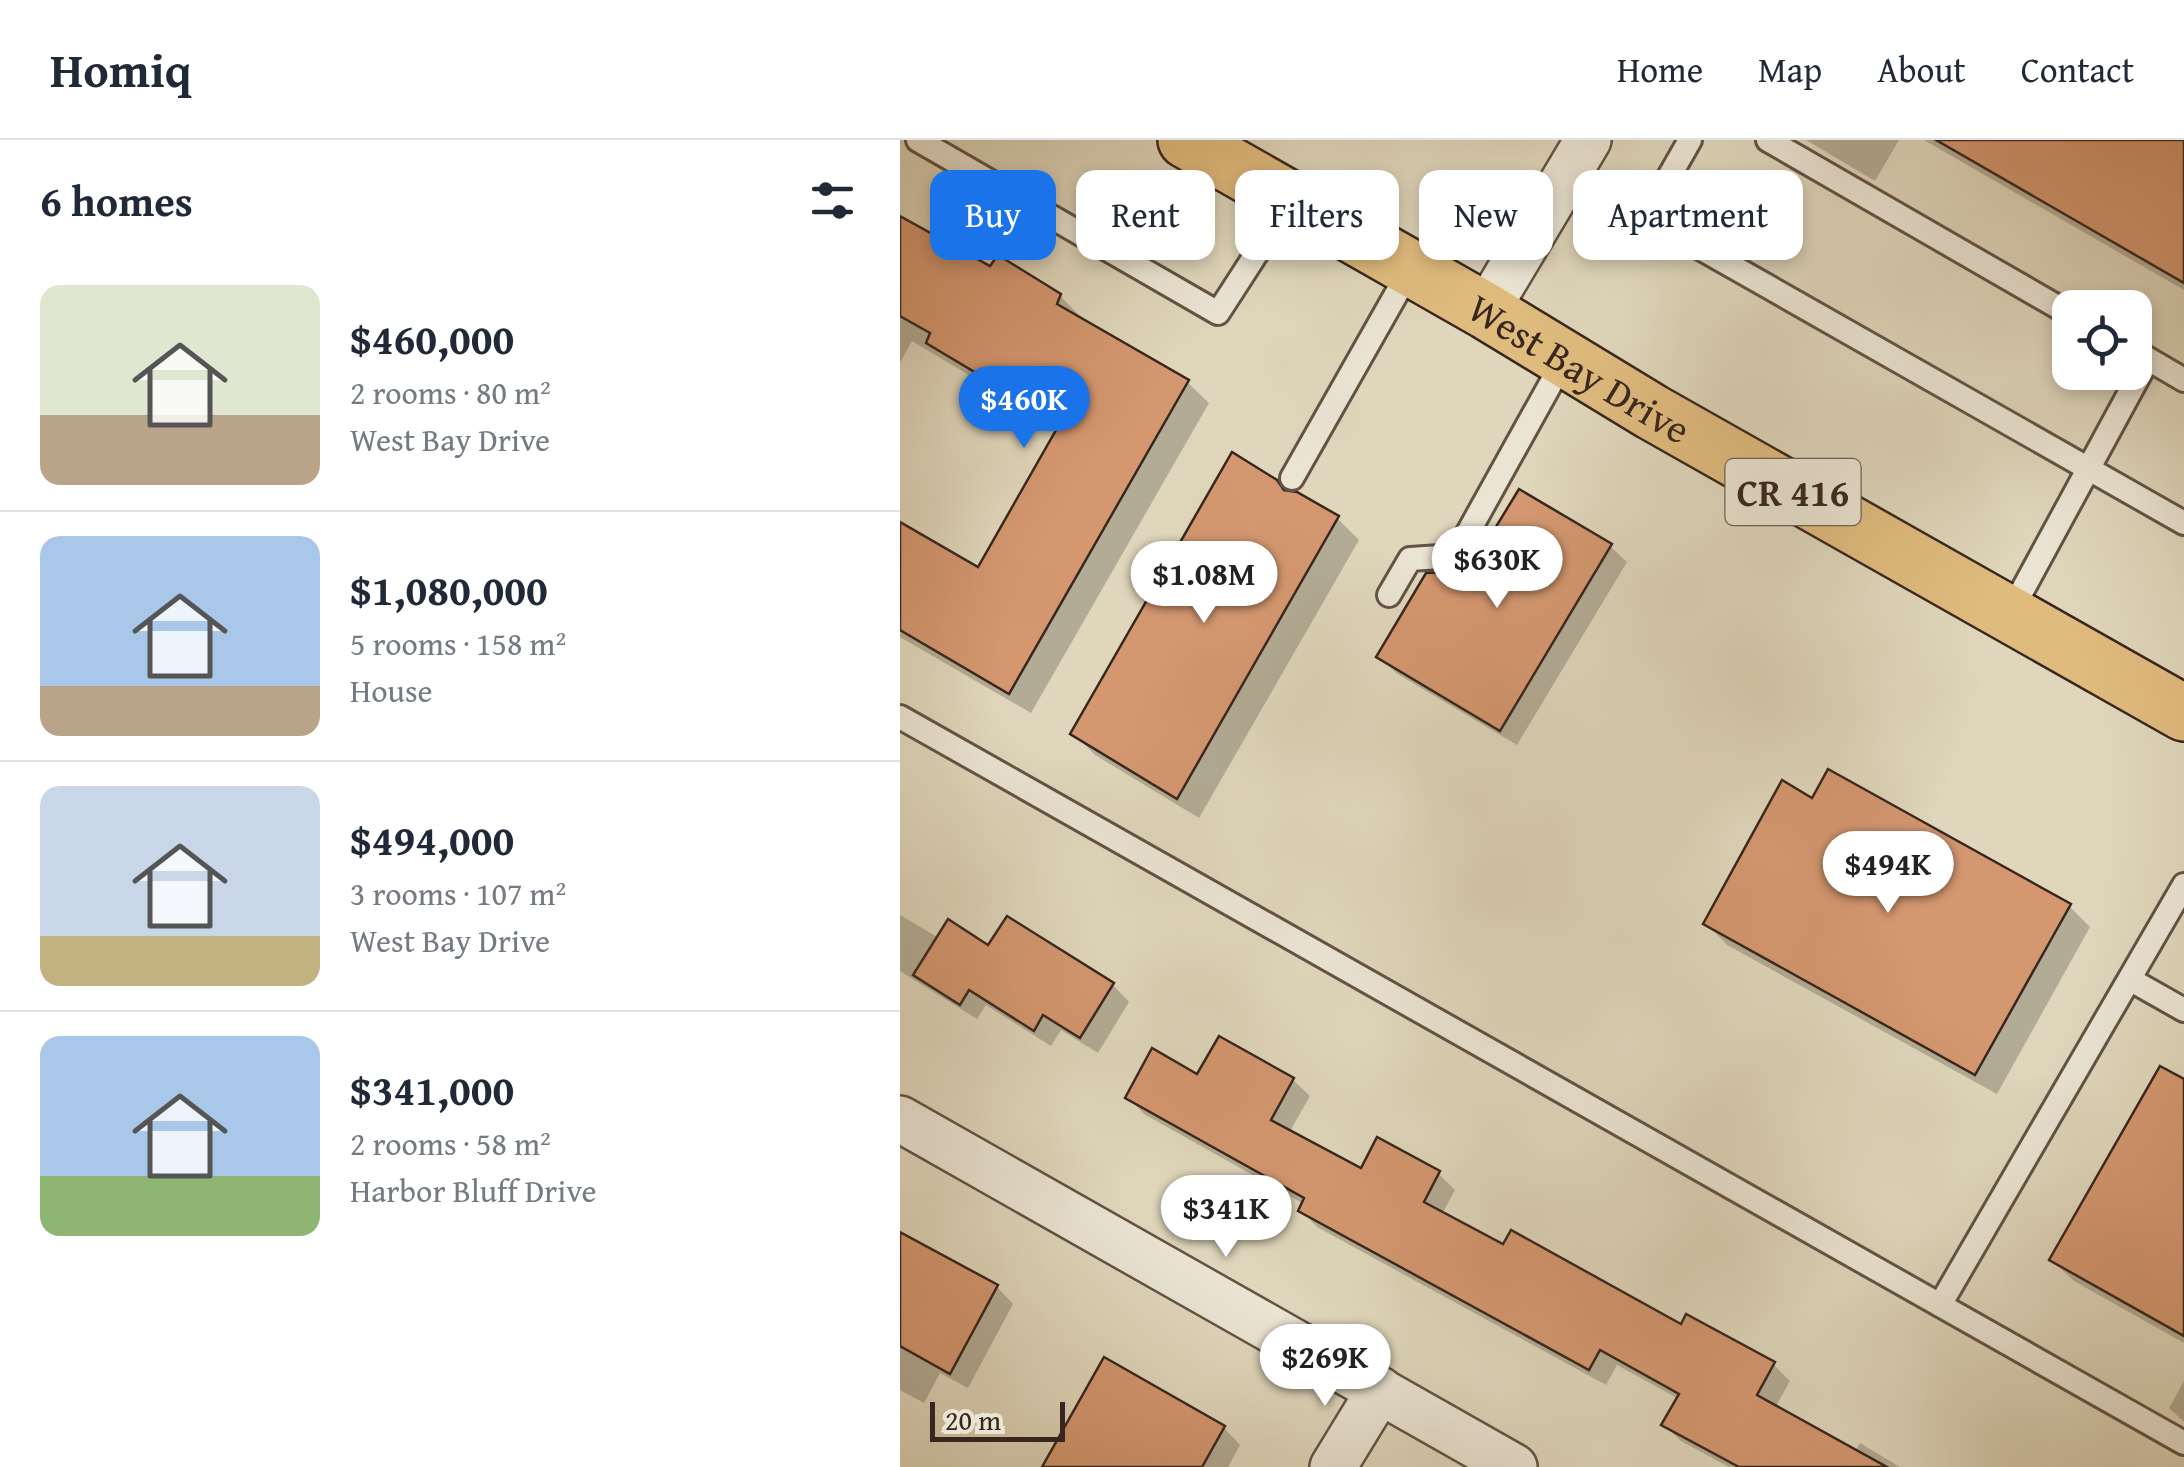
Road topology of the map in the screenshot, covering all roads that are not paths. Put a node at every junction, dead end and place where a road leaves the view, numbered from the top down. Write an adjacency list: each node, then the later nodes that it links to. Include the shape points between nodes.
1 (918, 140): 8 (lane, via 1218,312)
2 (1186, 140): 6 (main road, West Bay Drive / CR 416)
3 (1690, 140): 7 (lane)
4 (1768, 140): 12 (lane)
5 (1578, 156): 13 (street)
6 (1238, 170)
7 (1673, 170)
8 (1252, 260)
9 (1397, 260): 11 (main road, West Bay Drive / CR 416)
10 (1722, 260): 18 (lane)
11 (1411, 268): 13 (main road, West Bay Drive / CR 416); 19 (lane)
12 (2052, 304)
13 (1486, 311): 14 (main road, West Bay Drive / CR 416)
14 (1565, 358): 21 (lane, via 1454,556 1410,559); 22 (main road, West Bay Drive / CR 416)
15 (2152, 361): 16 (lane)
16 (2184, 380)
17 (2125, 390): 18 (lane)
18 (2088, 468): 20 (lane); 22 (lane)
19 (1292, 478)
20 (2184, 522)
21 (1389, 595)
22 (2009, 615): 23 (main road, West Bay Drive / CR 416)
23 (2184, 713)
24 (900, 717): 29 (lane)
25 (2184, 884): 26 (lane)
26 (2130, 980): 27 (lane); 29 (lane)
27 (2184, 1010)
28 (900, 1119): 30 (street)
29 (1940, 1305): 31 (lane)
30 (1380, 1390): 32 (street); 33 (street)
31 (2184, 1443)
32 (1333, 1467)
33 (1514, 1467)

